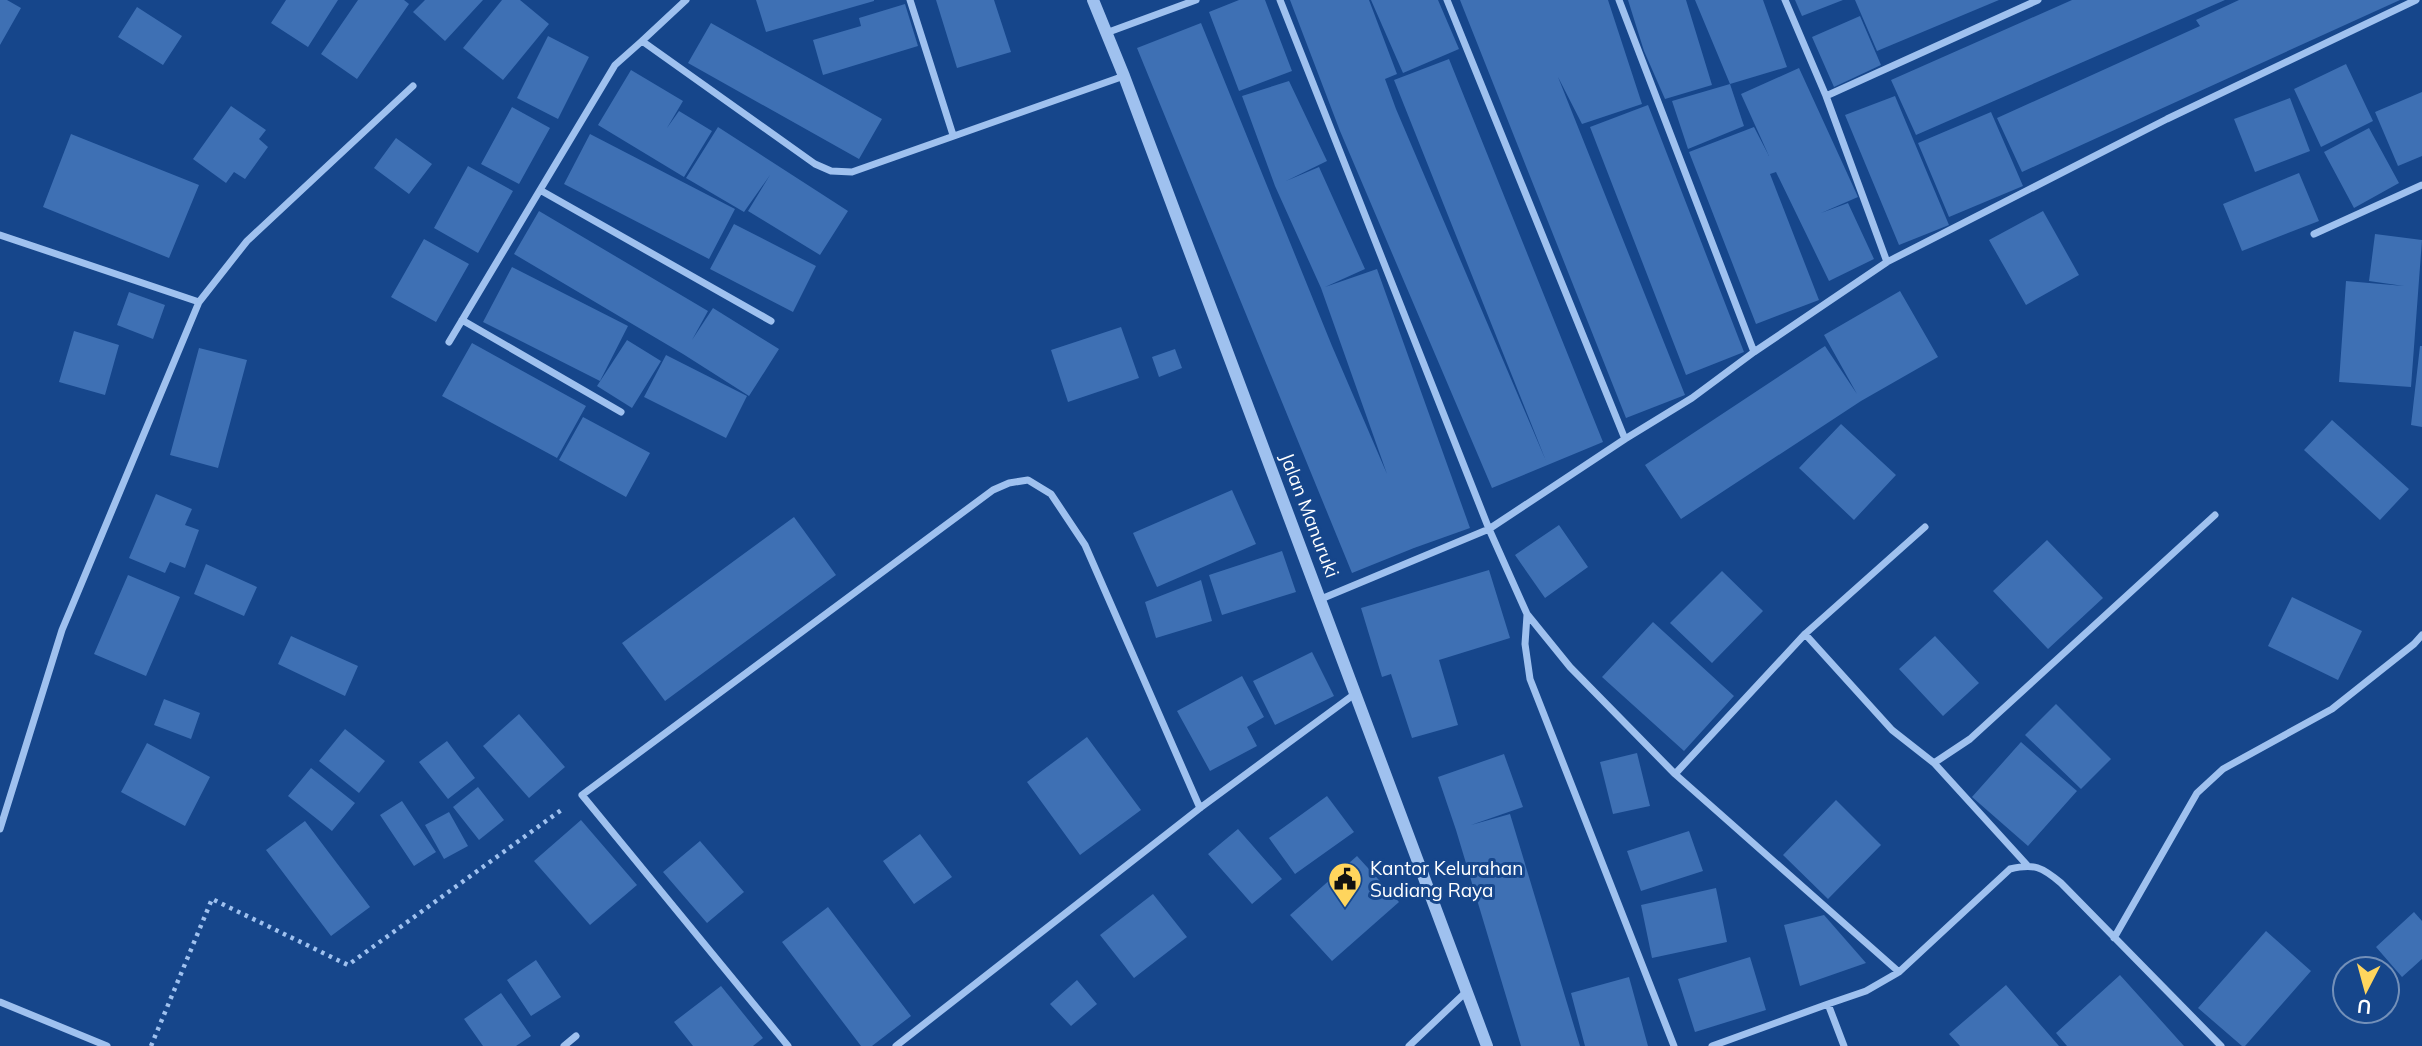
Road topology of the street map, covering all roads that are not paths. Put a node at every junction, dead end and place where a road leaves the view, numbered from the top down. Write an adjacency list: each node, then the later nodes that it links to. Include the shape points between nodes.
1 (686, 0): 12 (street)
2 (910, 0): 16 (street)
3 (1093, 0): 11 (street, Jalan Manuruki)
4 (1196, 0): 11 (street)
5 (1280, 0): 31 (street)
6 (1447, 0): 28 (street)
7 (1619, 0): 26 (street)
8 (1785, 0): 15 (street)
9 (2038, 0): 15 (street)
10 (2416, 0): 21 (street, via 2167,119)
11 (1105, 33): 13 (street, Jalan Manuruki)
12 (642, 41): 16 (street, via 831,172 852,172); 18 (street, via 615,65)
13 (1124, 76): 16 (street); 32 (street, Jalan Manuruki)
14 (413, 86): 22 (street, via 247,241)
15 (1826, 96): 21 (street)
16 (953, 135)
17 (2422, 185): 19 (street)
18 (540, 190): 23 (street); 24 (street)
19 (2314, 234)
20 (0, 235): 22 (street)
21 (1887, 262): 26 (street)
22 (199, 302): 40 (street, via 62,630)
23 (462, 320): 25 (street); 27 (street)
24 (771, 320)
25 (449, 341)
26 (1754, 352): 28 (street)
27 (621, 412)
28 (1625, 439): 31 (street)
29 (2215, 515): 37 (street, via 1970,739)
30 (1925, 527): 34 (street)
31 (1489, 529): 32 (street); 33 (street)
32 (1321, 598): 36 (street, Jalan Manuruki)
33 (1527, 614): 38 (street, via 1570,667); 54 (street, via 1530,679)
34 (1805, 634): 37 (street, via 1892,730); 38 (street)
35 (2422, 635): 42 (street, via 2332,709 2224,769 2197,793)
36 (1356, 693): 39 (street); 44 (street, Jalan Manuruki)
37 (1934, 763): 41 (street)
38 (1675, 774): 43 (street)
39 (1200, 808): 50 (street, via 1085,545 1051,494 1028,480 993,490 582,795); 51 (street)
40 (0, 829)
41 (2027, 865): 42 (street, via 2046,870); 43 (street, via 2010,869)
42 (2114, 938): 57 (street)
43 (1899, 972): 46 (street, via 1866,991)
44 (1467, 990): 52 (street); 53 (street, Jalan Manuruki)
45 (0, 1002): 48 (street)
46 (1828, 1004): 55 (street); 56 (street)
47 (576, 1035): 49 (street)
48 (107, 1046)
49 (564, 1046)
50 (788, 1046)
51 (896, 1046)
52 (1409, 1046)
53 (1487, 1046)
54 (1674, 1046)
55 (1712, 1046)
56 (1844, 1046)
57 (2221, 1046)

